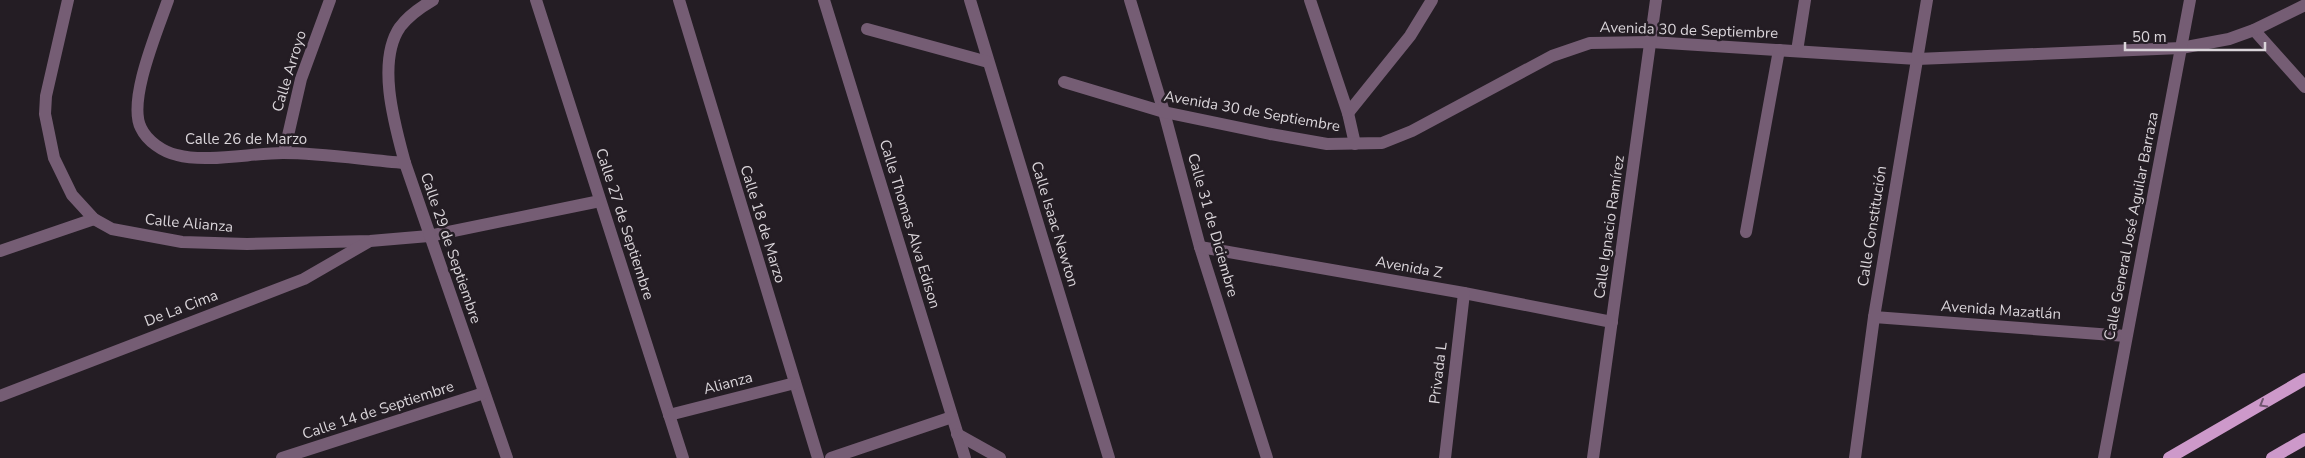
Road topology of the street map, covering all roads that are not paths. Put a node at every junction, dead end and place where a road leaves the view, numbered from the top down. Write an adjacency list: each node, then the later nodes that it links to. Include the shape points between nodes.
1 (68, 0): 33 (street, Calle Alianza, via 46,96 45,114 54,158 72,195)
2 (168, 0): 30 (street, Calle 26 de Marzo, via 142,76 138,104 140,127 150,142 175,155 193,157)
3 (330, 0): 30 (street, Calle Arroyo, via 301,79)
4 (433, 0): 31 (street, Calle 29 de Septiembre, via 417,9 400,28 392,45 388,76 392,114)
5 (536, 0): 32 (street, Calle 27 de Septiembre)
6 (679, 0): 44 (street, Calle 18 de Marzo)
7 (824, 0): 48 (street, Calle Thomas Alva Edison)
8 (970, 0): 24 (street, Calle Isaac Newton)
9 (1130, 0): 27 (street, Calle 31 de Diciembre)
10 (1310, 0): 28 (street)
11 (1432, 0): 28 (street, via 1410,36)
12 (1656, 0): 19 (street, Calle Ignacio Ramírez)
13 (1805, 0): 22 (street)
14 (1927, 0): 23 (street, Calle Constitución)
15 (2190, 0): 20 (street, Calle General José Aguilar Barraza)
16 (2305, 5): 18 (street, Avenida 30 de Septiembre)
17 (867, 29): 24 (street)
18 (2254, 30): 20 (street, Avenida 30 de Septiembre, via 2209,44); 26 (street)
19 (1651, 42): 21 (street, Avenida 30 de Septiembre); 29 (street, Avenida 30 de Septiembre, via 1590,43 1575,47 1552,56 1412,131 1382,143); 41 (street, Calle Ignacio Ramírez)
20 (2181, 48): 23 (street, Avenida 30 de Septiembre); 42 (street, Calle General José Aguilar Barraza)
21 (1779, 50): 22 (street, Avenida 30 de Septiembre); 34 (street)
22 (1798, 51): 23 (street, Avenida 30 de Septiembre)
23 (1917, 59): 40 (street, Calle Constitución)
24 (988, 62): 58 (street, Calle Isaac Newton)
25 (1064, 82): 27 (street, Avenida 30 de Septiembre)
26 (2305, 87)
27 (1164, 112): 29 (street, Avenida 30 de Septiembre, via 1327,144); 37 (street, Calle 31 de Diciembre)
28 (1348, 113): 29 (street)
29 (1355, 144)
30 (284, 153): 31 (street, Calle 26 de Marzo)
31 (405, 163): 35 (street, Calle 29 de Septiembre)
32 (600, 201): 35 (street); 47 (street, Calle 27 de Septiembre)
33 (94, 219): 36 (street, Calle Alianza, via 112,229 182,242); 38 (street)
34 (1746, 232)
35 (430, 236): 36 (street, Calle Alianza); 45 (street, Calle 29 de Septiembre)
36 (370, 241): 46 (street, De La Cima, via 304,279)
37 (1200, 247): 39 (street, Avenida Z); 59 (street, Calle 31 de Diciembre)
38 (0, 251)
39 (1464, 293): 41 (street, Avenida Z); 60 (street, Privada L)
40 (1874, 317): 42 (street, Avenida Mazatlán); 62 (street, Calle Constitución)
41 (1612, 322): 61 (street, Calle Ignacio Ramírez)
42 (2126, 336): 63 (street, Calle General José Aguilar Barraza)
43 (2305, 380): 64 (main road, one-way to 64)
44 (795, 383): 47 (street, Alianza); 54 (street, Calle 18 de Marzo)
45 (484, 394): 51 (street, Calle 14 de Septiembre); 52 (street, Calle 29 de Septiembre)
46 (0, 396)
47 (669, 415): 53 (street, Calle 27 de Septiembre)
48 (952, 417): 49 (street, Calle Thomas Alva Edison); 55 (street)
49 (958, 434): 56 (street, Calle Thomas Alva Edison); 57 (street)
50 (2305, 439): 65 (main road)
51 (282, 458)
52 (507, 458)
53 (682, 458)
54 (818, 458)
55 (831, 458)
56 (965, 458)
57 (1000, 458)
58 (1109, 458)
59 (1268, 458)
60 (1445, 458)
61 (1593, 458)
62 (1855, 458)
63 (2104, 458)
64 (2169, 458)
65 (2272, 458)

